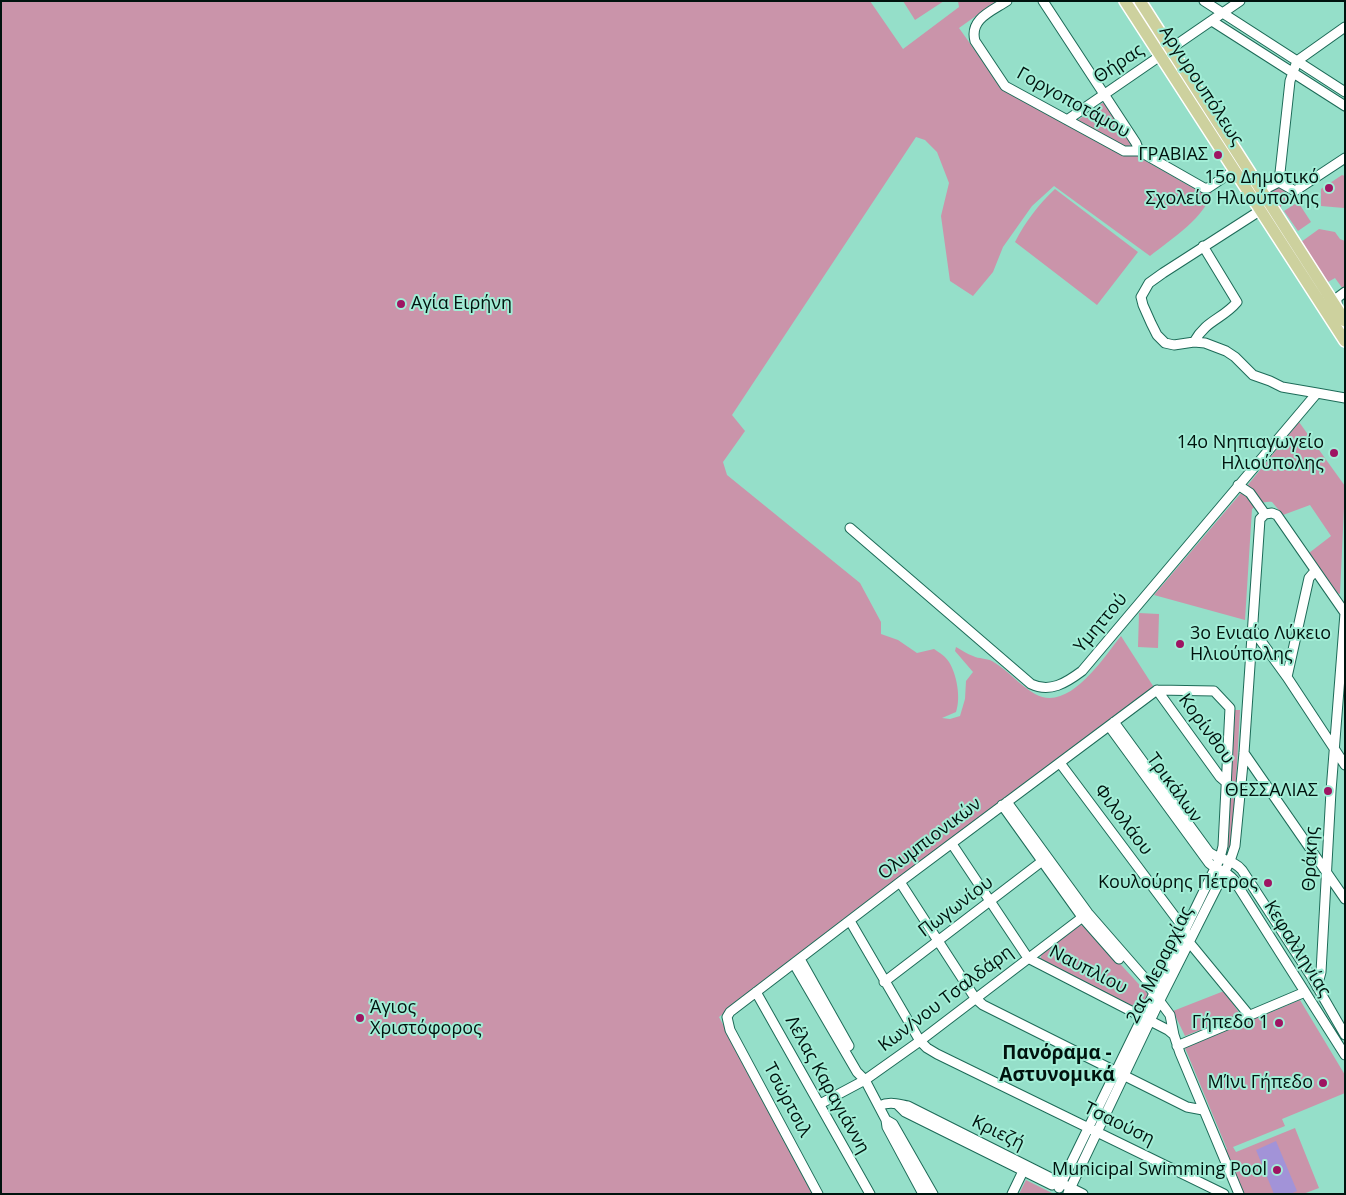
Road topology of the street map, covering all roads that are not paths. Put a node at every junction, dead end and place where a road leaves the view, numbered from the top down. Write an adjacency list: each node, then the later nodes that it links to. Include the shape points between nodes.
1 (1008, 1): 17 (street, Γοργοποτάμου, via 975,24 975,41 1005,86)
2 (1043, 1): 15 (street)
3 (1125, 1): 11 (main road, Αργυρουπόλεως)
4 (1140, 1): 10 (main road, Αργυρουπόλεως)
5 (1204, 1): 7 (street)
6 (1240, 1): 7 (street, Θήρας)
7 (1223, 13): 8 (street, Θήρας); 12 (street)
8 (1212, 21): 10 (street, Θήρας); 13 (street)
9 (1345, 27): 12 (street)
10 (1170, 49): 11 (street, Θήρας); 22 (main road, Αργυρουπόλεως)
11 (1160, 56): 15 (street, Θήρας); 20 (main road, Αργυρουπόλεως)
12 (1297, 61): 13 (street); 14 (street)
13 (1292, 73): 16 (street); 21 (street)
14 (1345, 92)
15 (1104, 95): 17 (street, Θήρας); 18 (street)
16 (1345, 106)
17 (1067, 120): 18 (street, Γοργοποτάμου, via 1124,151)
18 (1139, 151): 20 (street, via 1204,188)
19 (1345, 158): 21 (street, via 1294,191)
20 (1235, 170): 23 (main road, Αργυρουπόλεως)
21 (1278, 182): 22 (street)
22 (1261, 191): 26 (main road, Αργυρουπόλεως)
23 (1261, 210): 24 (street); 28 (main road, Αργυρουπόλεως)
24 (1203, 246): 29 (street, via 1237,302 1202,328); 29 (street, via 1150,283 1141,297 1151,324 1165,343)
25 (1345, 292): 26 (street, via 1337,298)
26 (1337, 309): 27 (main road, Αργυρουπόλεως)
27 (1345, 321)
28 (1345, 341)
29 (1194, 342): 30 (street, via 1226,351 1253,375 1282,387)
30 (1317, 393): 31 (street); 32 (street, Υμηττού)
31 (1345, 398)
32 (1238, 485): 33 (street, via 1250,493); 34 (street, Υμηττού, via 1082,672 1059,686 1046,689 1031,684 998,657)
33 (1264, 514): 35 (street, via 1272,512 1277,515); 37 (street, 2ας Μεραρχίας, via 1260,519)
34 (850, 528)
35 (1315, 571): 36 (street); 38 (street, via 1309,578)
36 (1345, 613): 41 (street, Θράκης)
37 (1252, 630): 38 (street); 42 (street, 2ας Μεραρχίας)
38 (1287, 677): 41 (street)
39 (1159, 689): 40 (street, Ολυμπιονικών); 45 (street, Κορίνθου); 45 (street, 2ας Μεραρχίας, via 1214,692 1230,708)
40 (1111, 724): 43 (street, Ολυμπιονικών); 49 (street, Τρικάλων, via 1209,852); 52 (street, Τρικάλων)
41 (1335, 750): 44 (street); 54 (street, Θράκης)
42 (1244, 753): 46 (street, 2ας Μεραρχίας); 54 (street)
43 (1060, 762): 47 (street, Ολυμπιονικών); 60 (street, Φιλολάου)
44 (1345, 765)
45 (1227, 786): 46 (street); 49 (street, 2ας Μεραρχίας)
46 (1240, 790): 51 (street, 2ας Μεραρχίας, via 1235,846)
47 (1004, 804): 48 (street, Ολυμπιονικών); 50 (street)
48 (952, 844): 55 (street, Ολυμπιονικών); 57 (street)
49 (1220, 858): 51 (street, Κεφαλληνίας); 52 (street, 2ας Μεραρχίας)
50 (1045, 859): 57 (street, Πωγωνίου); 58 (street)
51 (1230, 861): 53 (street, 2ας Μεραρχίας); 66 (street, Κεφαλληνίας, via 1240,867 1254,886)
52 (1215, 868): 53 (street); 60 (street, 2ας Μεραρχίας)
53 (1225, 871): 62 (street, 2ας Μεραρχίας); 68 (street, Κεφαλληνίας, via 1234,880)
54 (1326, 873): 56 (street); 66 (street, Θράκης)
55 (900, 882): 59 (street, Ολυμπιονικών); 61 (street)
56 (1345, 899)
57 (990, 901): 61 (street, Πωγωνίου); 63 (street)
58 (1085, 915): 63 (street, Κων/νου Τσαλδάρη); 69 (street)
59 (850, 921): 64 (street, Ολυμπιονικών); 65 (street)
60 (1185, 930): 62 (street, Φιλολάου); 69 (street, 2ας Μεραρχίας)
61 (938, 941): 65 (street, Πωγωνίου); 70 (street)
62 (1189, 942): 69 (street, 2ας Μεραρχίας); 71 (street, Φιλολάου)
63 (1028, 958): 70 (street, Κων/νου Τσαλδάρη); 72 (street, Ναυπλίου)
64 (797, 962): 67 (street, Ολυμπιονικών); 80 (street)
65 (884, 982): 76 (street)
66 (1318, 987): 75 (street, Κεφαλληνίας)
67 (756, 992): 73 (street, Ολυμπιονικών, via 730,1012); 81 (street, Λέλας Καραγιάννη)
68 (1305, 992): 71 (street); 78 (street, Κεφαλληνίας)
69 (1155, 994): 72 (street, 2ας Μεραρχίας); 74 (street, via 1170,1015)
70 (975, 998): 76 (street, Κων/νου Τσαλδάρη); 79 (street, via 983,1005)
71 (1249, 1015): 77 (street)
72 (1147, 1018): 74 (street, Ναυπλίου); 79 (street, 2ας Μεραρχίας)
73 (727, 1021): 89 (street, Τσώρτσιλ)
74 (1174, 1035): 77 (street)
75 (1345, 1035)
76 (920, 1041): 80 (street, Κων/νου Τσαλδάρη); 85 (street, Τσαούση, via 936,1054)
77 (1178, 1046): 83 (street)
78 (1345, 1055)
79 (1120, 1073): 83 (street, via 1187,1107); 85 (street, 2ας Μεραρχίας); 86 (street, 2ας Μεραρχίας)
80 (864, 1078): 81 (street, Κων/νου Τσαλδάρη); 82 (street)
81 (820, 1104): 90 (street, Λέλας Καραγιάννη)
82 (880, 1106): 84 (street); 87 (street, Κριεζή, via 887,1103 908,1106)
83 (1203, 1110): 96 (street)
84 (886, 1120): 91 (street); 92 (street, via 893,1124)
85 (1088, 1127): 86 (street, Τσαούση); 88 (street, 2ας Μεραρχίας)
86 (1097, 1131): 88 (street, 2ας Μεραρχίας); 95 (street, Τσαούση)
87 (1024, 1168): 88 (street, Κριεζή); 93 (street)
88 (1066, 1189): 94 (street, Κριεζή)
89 (818, 1194)
90 (870, 1194)
91 (923, 1194)
92 (932, 1194)
93 (1012, 1194)
94 (1083, 1194)
95 (1224, 1194)
96 (1239, 1194)

